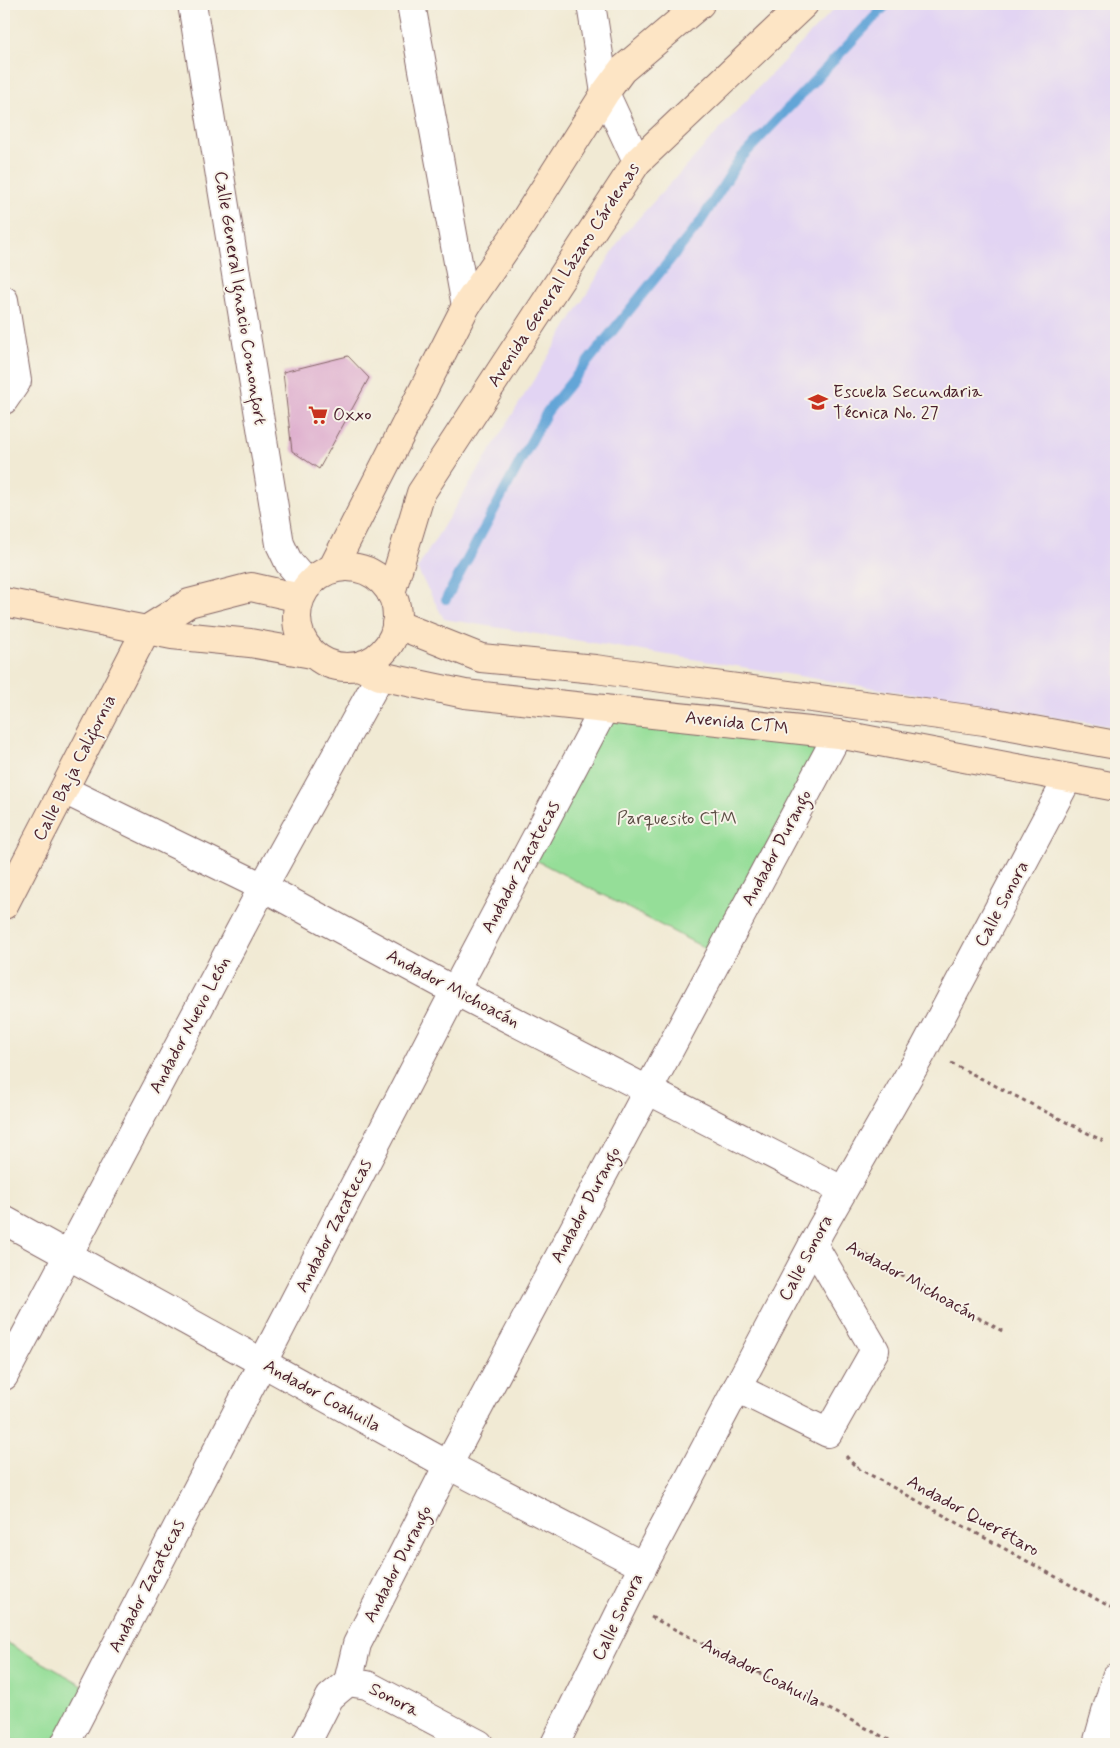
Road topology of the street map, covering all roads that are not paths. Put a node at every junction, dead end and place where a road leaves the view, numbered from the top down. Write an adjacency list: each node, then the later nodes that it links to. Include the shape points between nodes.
1 (192, 4): 12 (street, Calle General Ignacio Comonfort, via 280,544)
2 (411, 4): 9 (street)
3 (591, 4): 6 (street)
4 (700, 4): 6 (main road, via 622,70)
5 (804, 4): 7 (main road, Avenida General Lázaro Cárdenas)
6 (605, 93): 7 (street); 9 (main road)
7 (637, 162): 13 (main road, Avenida General Lázaro Cárdenas, via 421,492)
8 (4, 300): 10 (street, via 17,381)
9 (466, 306): 11 (main road)
10 (4, 400)
11 (332, 569): 12 (main road, via 318,575); 13 (main road, via 354,567 362,570 376,576)
12 (304, 592): 16 (main road, via 250,587 189,603); 17 (main road, via 296,618 300,637)
13 (391, 593): 15 (main road, via 396,608)
14 (4, 602): 16 (main road)
15 (396, 624): 18 (main road, via 390,643); 21 (main road, Avenida CTM, via 481,658 974,720)
16 (146, 630): 17 (main road); 24 (main road, Calle Baja California)
17 (312, 654): 18 (main road, via 334,666)
18 (369, 671): 19 (main road, Avenida CTM, via 465,694); 25 (street, Andador Nuevo León)
19 (604, 709): 20 (main road, Avenida CTM); 27 (street, Andador Zacatecas)
20 (838, 734): 22 (main road, Avenida CTM); 28 (street, Andador Durango)
21 (1116, 745)
22 (1068, 778): 23 (main road, Avenida CTM); 29 (street, Calle Sonora, via 924,1049)
23 (1116, 787)
24 (64, 790): 25 (street, Andador Michoacán); 26 (main road, Calle Baja California)
25 (263, 886): 27 (street, Andador Michoacán); 32 (street, Andador Nuevo León)
26 (4, 905)
27 (455, 991): 28 (street, Andador Michoacán); 33 (street, Andador Zacatecas)
28 (647, 1089): 29 (street, Andador Michoacán); 36 (street, Andador Durango)
29 (842, 1190): 31 (street, Calle Sonora)
30 (4, 1220): 32 (street, Andador Coahuila)
31 (817, 1237): 35 (street, Calle Sonora); 35 (street, via 875,1350 828,1433)
32 (69, 1256): 33 (street, Andador Coahuila); 34 (street, Andador Nuevo León)
33 (263, 1363): 36 (street, Andador Coahuila); 41 (street, Andador Zacatecas)
34 (4, 1376)
35 (737, 1388): 37 (street, Calle Sonora)
36 (448, 1466): 37 (street, Andador Coahuila); 39 (street, Andador Durango, via 357,1644)
37 (642, 1566): 44 (street, Calle Sonora)
38 (1116, 1678): 40 (street)
39 (348, 1682): 42 (street, Sonora, via 330,1697); 43 (street, Sonora, via 367,1685)
40 (1105, 1735)
41 (64, 1744)
42 (306, 1744)
43 (479, 1744)
44 (555, 1744)

